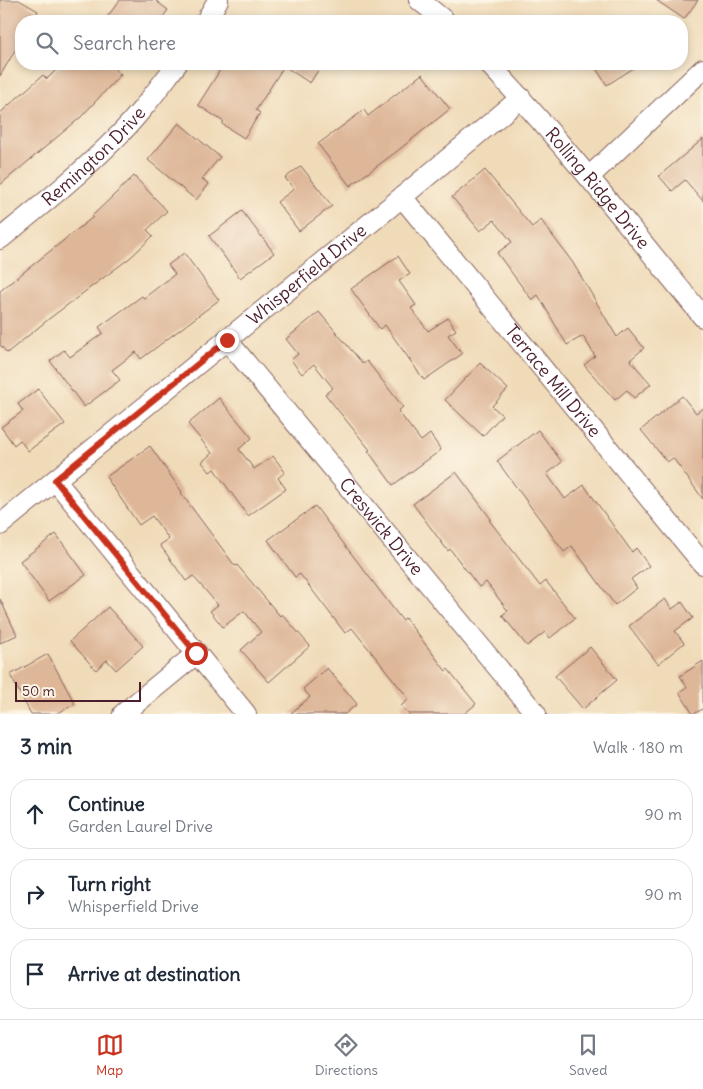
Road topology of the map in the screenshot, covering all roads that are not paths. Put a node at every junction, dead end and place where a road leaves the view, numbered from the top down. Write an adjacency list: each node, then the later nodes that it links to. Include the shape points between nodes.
1 (218, 0): 3 (street)
2 (419, 0): 4 (street)
3 (209, 15)
4 (438, 15)
5 (172, 70): 11 (street, Remington Drive, via 114,140)
6 (495, 70): 8 (street, Rolling Ridge Drive)
7 (703, 70): 9 (street)
8 (521, 98): 9 (street, Rolling Ridge Drive); 10 (street, Whisperfield Drive)
9 (589, 177): 12 (street, Rolling Ridge Drive)
10 (402, 197): 13 (street, Whisperfield Drive); 16 (street, Terrace Mill Drive)
11 (0, 239)
12 (703, 317)
13 (227, 340): 14 (street, Whisperfield Drive); 20 (street, Creswick Drive)
14 (55, 480): 15 (street, Whisperfield Drive); 17 (street)
15 (0, 525)
16 (703, 564)
17 (196, 653): 18 (street); 19 (street)
18 (123, 714)
19 (246, 714)
20 (536, 714)

